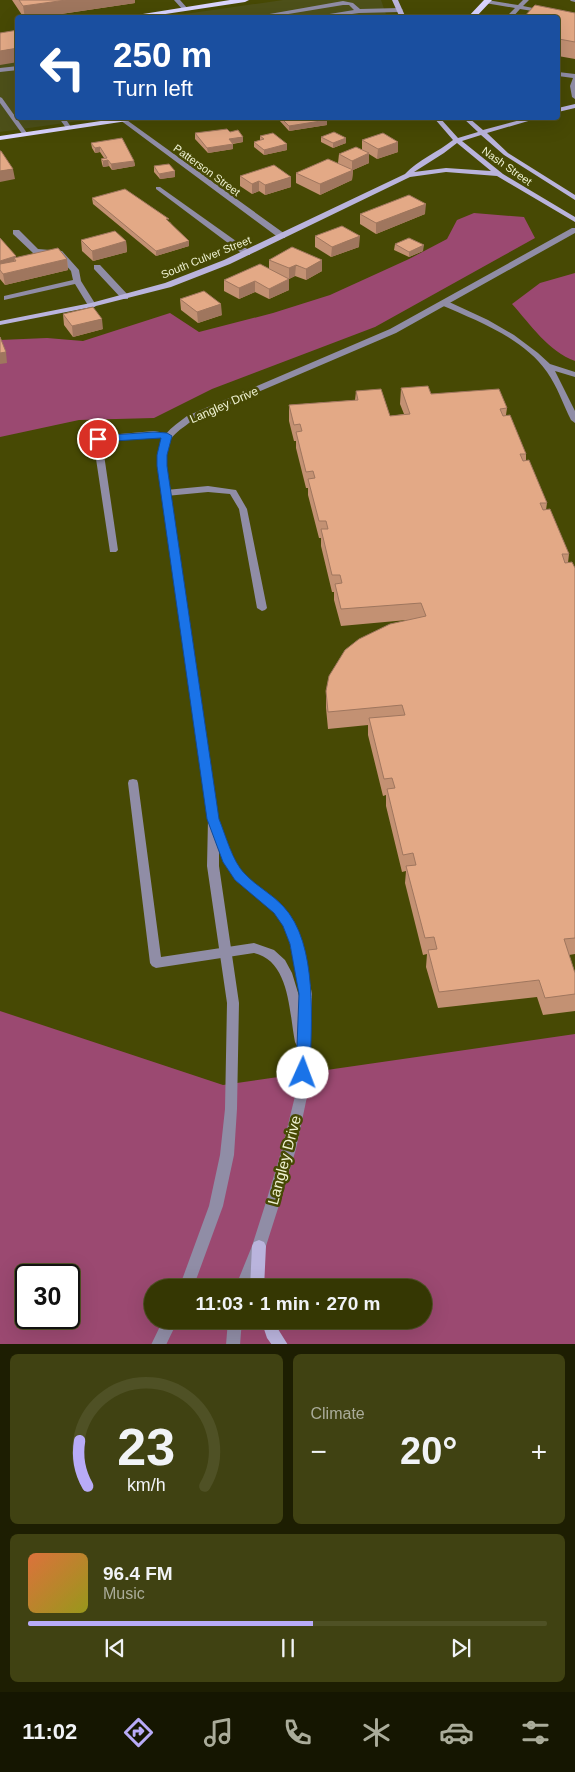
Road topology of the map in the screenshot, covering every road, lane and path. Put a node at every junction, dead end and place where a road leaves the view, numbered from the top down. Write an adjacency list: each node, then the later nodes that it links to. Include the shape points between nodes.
1 (177, 0): 7 (street)
2 (245, 0): 7 (main road)
3 (395, 0): 8 (street)
4 (526, 0): 6 (street)
5 (487, 1): 6 (street); 15 (main road)
6 (519, 7): 10 (street); 16 (street)
7 (185, 9): 11 (main road)
8 (400, 10): 9 (street); 14 (street)
9 (359, 12): 12 (street, via 352,4 343,3); 13 (street)
10 (556, 13)
11 (142, 15)
12 (269, 15)
13 (334, 15)
14 (402, 15)
15 (473, 15)
16 (511, 15)
17 (15, 68): 18 (street)
18 (0, 70)
19 (560, 74): 20 (street)
20 (575, 78): 21 (street)
21 (575, 97)
22 (0, 99): 32 (street)
23 (575, 106): 24 (street)
24 (560, 110)
25 (63, 120): 31 (street)
26 (115, 120): 31 (main road)
27 (123, 120): 43 (street, Patterson Street)
28 (439, 120): 35 (street, Nash Street)
29 (468, 120): 33 (street, Nash Street)
30 (527, 120): 33 (street)
31 (68, 127): 32 (main road)
32 (25, 134): 34 (main road)
33 (482, 134): 35 (street); 39 (street, Nash Street, via 506,154)
34 (0, 138)
35 (457, 140): 36 (street, Nash Street); 37 (street)
36 (498, 174): 37 (street, via 452,170); 40 (street, Nash Street)
37 (408, 175): 43 (street, South Culver Street)
38 (158, 188): 44 (street)
39 (575, 198)
40 (575, 220)
41 (575, 230): 49 (street, Langley Drive)
42 (16, 232): 46 (street, via 36,251 59,254 76,270)
43 (282, 236): 44 (street, South Culver Street)
44 (247, 253): 47 (street, South Culver Street, via 168,285)
45 (97, 267): 47 (street)
46 (77, 281): 48 (street); 50 (street)
47 (125, 297): 50 (street, South Culver Street)
48 (7, 298)
49 (444, 303): 52 (street, via 506,333); 55 (street, Langley Drive, via 335,358 190,418)
50 (92, 305): 51 (street, South Culver Street)
51 (0, 323)
52 (546, 366): 53 (street); 54 (street)
53 (575, 375)
54 (575, 420)
55 (167, 436): 56 (street, Langley Drive, via 162,455); 57 (street, via 154,434 98,439)
56 (166, 493): 58 (street, via 208,489 233,492 243,509); 60 (street, Langley Drive)
57 (113, 550)
58 (262, 608)
59 (133, 783): 61 (street, via 156,963)
60 (213, 819): 61 (street, Langley Drive, via 213,866); 62 (street, Langley Drive, via 239,877 279,910 289,924 306,994)
61 (226, 953): 62 (street, via 254,948 265,950 281,963); 64 (street, Langley Drive, via 233,1003 232,1099 227,1155 216,1206)
62 (304, 1054): 63 (street, Langley Drive, via 302,1092 289,1149)
63 (259, 1246): 65 (street, Langley Drive); 66 (street)
64 (189, 1279)
65 (246, 1279)
66 (257, 1279)
67 (166, 1329): 70 (street)
68 (234, 1329): 71 (street)
69 (271, 1329): 72 (street)
70 (158, 1344)
71 (233, 1344)
72 (280, 1344)

